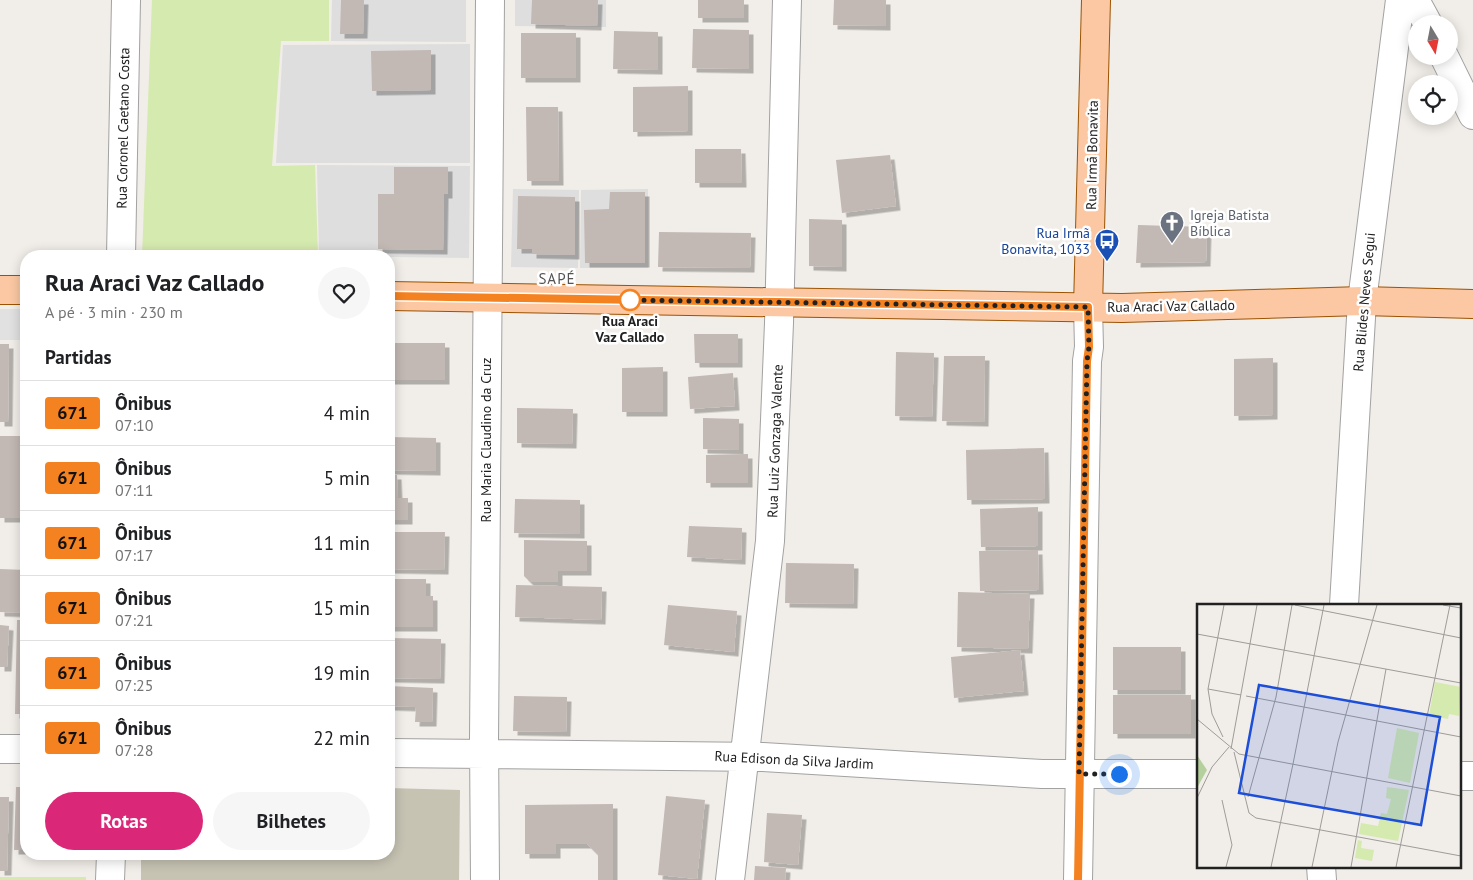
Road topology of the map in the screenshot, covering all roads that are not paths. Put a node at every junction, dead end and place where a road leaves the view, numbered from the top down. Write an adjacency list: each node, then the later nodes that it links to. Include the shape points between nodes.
1 (126, 0): 10 (street, Rua Coronel Caetano Costa)
2 (490, 0): 14 (street, Rua Maria Claudino da Cruz)
3 (787, 0): 16 (street, Rua Luiz Gonzaga Valente)
4 (1096, 0): 18 (main road, Rua Irmã Bonavita)
5 (1400, 0): 15 (street, Rua Blides Neves Segui)
6 (1415, 0): 7 (street)
7 (1423, 15)
8 (1448, 65): 9 (street)
9 (1473, 115)
10 (121, 250)
11 (0, 290): 12 (main road)
12 (20, 290)
13 (395, 296): 14 (main road, Rua Araci Vaz Callado)
14 (488, 298): 16 (main road, Rua Araci Vaz Callado); 23 (street, Rua Maria Claudino da Cruz)
15 (1362, 301): 17 (main road, Rua Araci Vaz Callado); 18 (main road, Rua Araci Vaz Callado); 19 (street, Rua Blides Neves Segui)
16 (780, 302): 18 (main road, Rua Araci Vaz Callado); 24 (street, Rua Luiz Gonzaga Valente, via 770,541)
17 (1473, 304)
18 (1088, 307): 25 (street, Rua Irmã Bonavita)
19 (1344, 604)
20 (0, 749): 21 (street)
21 (20, 750)
22 (395, 753): 23 (street, Rua Edison da Silva Jardim)
23 (484, 754): 24 (street, Rua Edison da Silva Jardim); 31 (street, Rua Maria Claudino da Cruz)
24 (746, 756): 25 (street, Rua Edison da Silva Jardim); 32 (street, Rua Luiz Gonzaga Valente)
25 (1079, 774): 26 (street, Rua Edison da Silva Jardim); 33 (street, Rua Irmã Bonavita)
26 (1197, 774)
27 (1460, 776): 28 (street)
28 (1473, 776)
29 (111, 860): 30 (street)
30 (110, 880)
31 (485, 880)
32 (730, 880)
33 (1078, 880)

